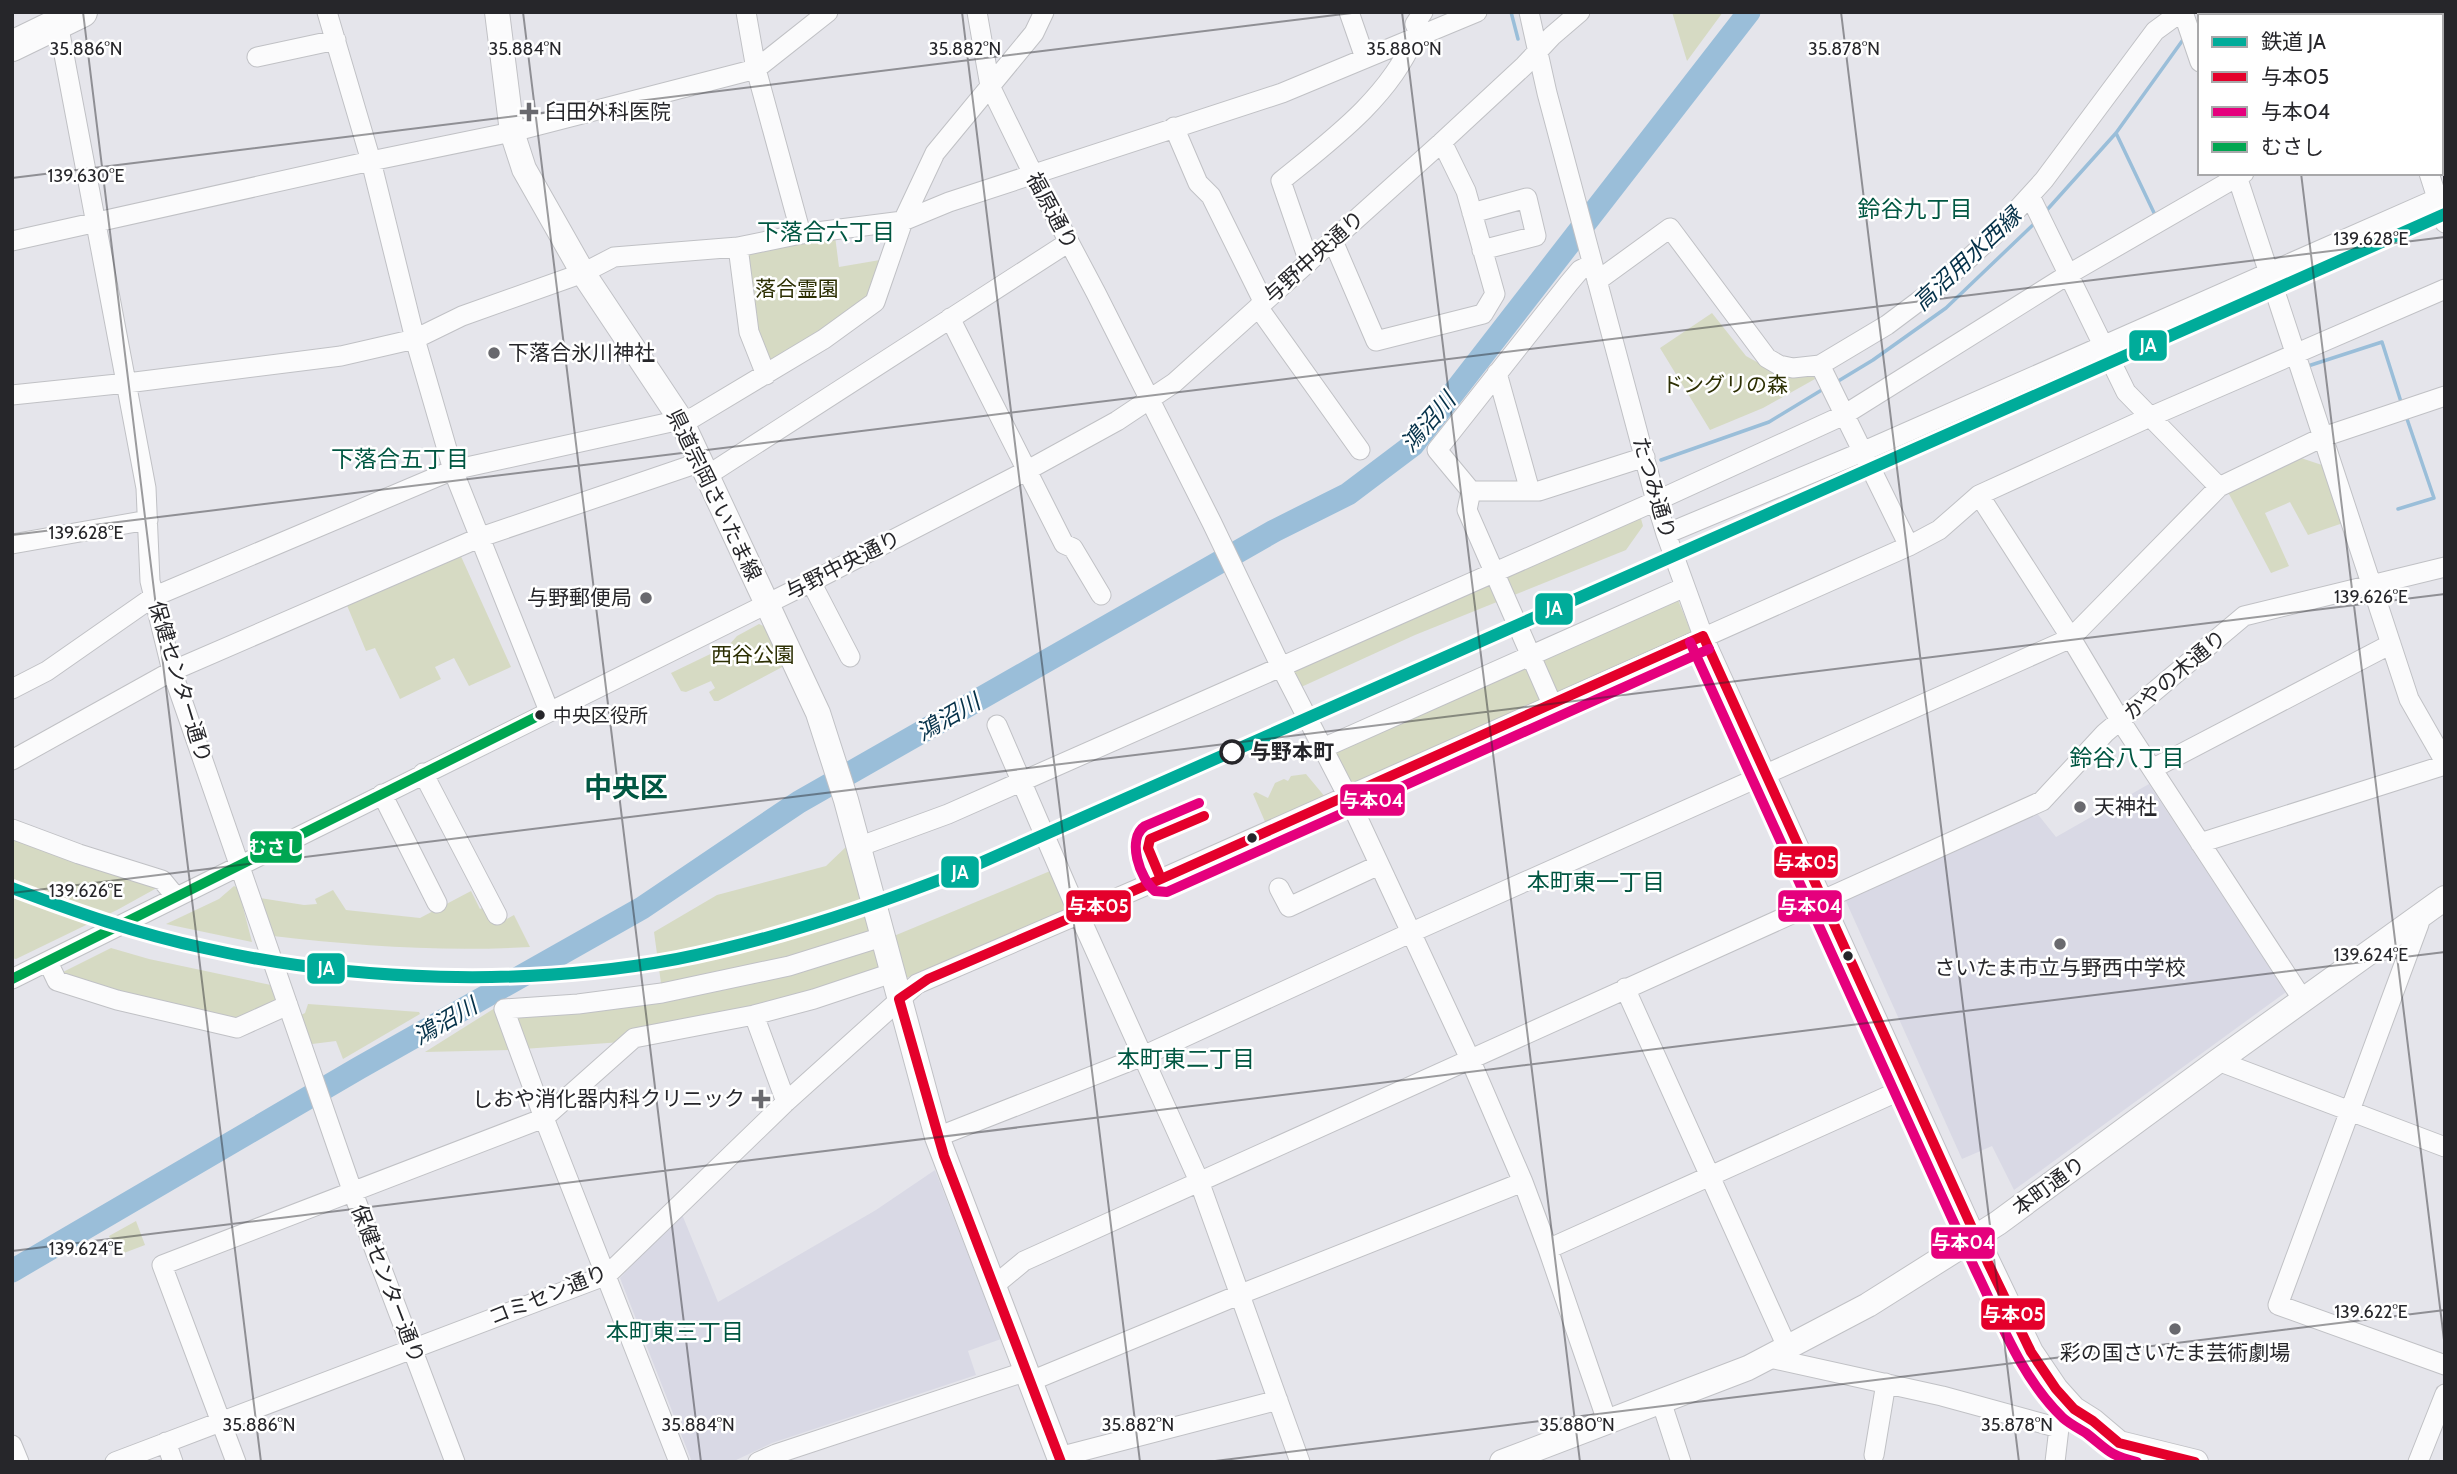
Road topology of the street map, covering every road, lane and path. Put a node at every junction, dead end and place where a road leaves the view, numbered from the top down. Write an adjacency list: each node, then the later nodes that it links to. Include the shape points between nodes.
1 (497, 12): 24 (main road, 県道宗岡さいたま線)
2 (746, 12): 21 (street)
3 (828, 12): 21 (street)
4 (977, 12): 22 (street, 福原通り)
5 (1044, 12): 22 (street, via 1034,33)
6 (1349, 12): 20 (street)
7 (1423, 12): 14 (street, via 1415,24)
8 (1477, 12): 14 (street)
9 (1529, 12): 17 (street, たつみ通り)
10 (1580, 12): 17 (street, 与野中央通り)
11 (328, 13): 15 (street)
12 (62, 15): 16 (highway); 34 (street, 保健センター通り)
13 (2186, 23): 18 (street); 32 (street, via 2155,31 2057,165)
14 (1417, 37): 20 (street); 43 (street, via 1380,91 1338,134 1281,181)
15 (336, 40): 19 (street); 26 (street)
16 (12, 46)
17 (1538, 51): 25 (street, 与野中央通り); 44 (street, たつみ通り)
18 (2198, 56)
19 (257, 57)
20 (1365, 58): 23 (street, via 1282,93)
21 (756, 69): 24 (street); 37 (street)
22 (990, 86): 27 (street, 福原通り); 35 (street, via 935,153)
23 (1174, 127): 27 (street); 49 (street)
24 (512, 132): 26 (street); 46 (main road, 県道宗岡さいたま線, via 524,169)
25 (1442, 142): 33 (street); 38 (street, 与野中央通り)
26 (371, 161): 34 (street); 51 (street)
27 (1033, 174): 35 (street); 40 (street, 福原通り)
28 (2237, 175): 47 (street)
29 (2239, 175): 45 (street)
30 (2430, 175): 31 (street)
31 (2441, 196): 36 (street); 45 (street)
32 (2038, 211): 47 (street); 56 (street, via 1886,325)
33 (1472, 214): 42 (street); 42 (street, via 1527,198 1536,236)
34 (97, 222): 39 (street); 57 (street, 保健センター通り)
35 (903, 222): 37 (street); 55 (street, via 876,302)
36 (2445, 223)
37 (801, 234): 41 (street)
38 (1333, 240): 42 (street, via 1376,341 1483,314 1495,294); 43 (street, 与野中央通り)
39 (12, 241)
40 (1069, 242): 50 (street); 60 (street, 福原通り)
41 (738, 247): 46 (street, via 614,257); 55 (street, via 749,331)
42 (1482, 250)
43 (1309, 262): 49 (street, 与野中央通り)
44 (1593, 266): 54 (street, via 1580,270); 56 (street, via 1670,228 1767,358); 67 (street, たつみ通り)
45 (2269, 272): 52 (street); 53 (street)
46 (583, 273): 51 (street, via 462,316); 63 (main road, 県道宗岡さいたま線)
47 (2068, 274): 52 (street); 61 (street)
48 (2445, 289): 53 (street, コミセン通り)
49 (1261, 304): 60 (street, 与野中央通り); 65 (street)
50 (950, 318): 68 (street); 70 (street)
51 (415, 339): 57 (street, via 341,356); 69 (street)
52 (2104, 345): 62 (street, via 2126,391); 66 (street)
53 (2297, 355): 62 (street, コミセン通り); 64 (street)
54 (1497, 373): 72 (street, via 1437,450); 73 (street)
55 (766, 375): 63 (street)
56 (1826, 379): 61 (street)
57 (127, 383): 58 (street); 76 (street, 保健センター通り)
58 (12, 395)
59 (2445, 396): 64 (street)
60 (1149, 401): 70 (street, 与野中央通り); 94 (street, 福原通り)
61 (1844, 415): 66 (street); 75 (street)
62 (2152, 416): 71 (street); 74 (street, コミセン通り)
63 (681, 421): 68 (main road, 県道宗岡さいたま線); 69 (street)
64 (2323, 437): 71 (street); 84 (street)
65 (1360, 450)
66 (1862, 452): 77 (street); 80 (street)
67 (1645, 457): 73 (street); 75 (street, たつみ通り)
68 (705, 468): 78 (street); 88 (main road, 県道宗岡さいたま線)
69 (453, 470): 78 (street); 87 (street)
70 (1027, 471): 83 (street, 与野中央通り); 86 (street, via 1064,544 1073,548)
71 (2219, 487): 90 (street)
72 (1471, 491): 73 (street); 82 (street, via 1467,510)
73 (1530, 491)
74 (1979, 495): 80 (street, コミセン通り, via 1939,530); 90 (street)
75 (1657, 501): 77 (street, たつみ通り); 82 (street)
76 (148, 520): 79 (street); 87 (street, 保健センター通り)
77 (1666, 534): 85 (street, たつみ通り)
78 (481, 537): 95 (street); 98 (street)
79 (12, 544)
80 (1909, 546): 89 (street, コミセン通り)
81 (2445, 566): 84 (street, かやの木通り)
82 (1495, 572): 92 (street); 94 (street)
83 (811, 582): 88 (street, 与野中央通り); 93 (street)
84 (2371, 585): 91 (street); 99 (street, かやの木通り, via 2244,616)
85 (1685, 587): 89 (street, たつみ通り); 92 (street)
86 (1101, 595)
87 (153, 597): 95 (street, 保健センター通り); 96 (street, via 47,671)
88 (766, 604): 98 (street, 与野中央通り); 112 (main road, 県道宗岡さいたま線, via 818,713)
89 (1703, 636): 97 (street, コミセン通り); 106 (street, たつみ通り)
90 (2071, 638): 99 (street); 106 (street)
91 (2391, 644): 103 (street, via 2409,699); 104 (street)
92 (1531, 655): 97 (street); 101 (street)
93 (850, 657)
94 (1281, 667): 101 (street, 福原通り); 107 (street)
95 (172, 671): 102 (street); 113 (street, 保健センター通り)
96 (12, 689)
97 (1552, 704): 109 (street, コミセン通り)
98 (549, 711): 105 (street, 与野中央通り)
99 (2120, 720): 104 (street); 118 (street, かやの木通り, via 2042,801)
100 (998, 725): 107 (street)
101 (1323, 748): 109 (street, 福原通り)
102 (12, 760)
103 (2445, 763): 111 (street)
104 (2152, 769): 111 (street)
105 (423, 773): 108 (street, 与野中央通り); 120 (street)
106 (1766, 775): 118 (street, たつみ通り); 123 (street)
107 (1022, 781): 112 (street); 121 (street)
108 (382, 794): 113 (street, 与野中央通り); 119 (street)
109 (1347, 795): 114 (street, 福原通り); 121 (street, コミセン通り)
110 (12, 829): 116 (street, via 162,880)
111 (2200, 843): 130 (street)
112 (858, 847): 124 (main road, 県道宗岡さいたま線)
113 (241, 865): 116 (street, 与野中央通り); 131 (street, 保健センター通り)
114 (1379, 865): 115 (street, via 1289,907); 123 (street, 福原通り)
115 (1279, 888)
116 (177, 897): 125 (street, 与野中央通り)
117 (2445, 898): 122 (main road, 本町通り)
118 (1823, 900): 128 (street, かやの木通り); 136 (street, たつみ通り)
119 (437, 903)
120 (497, 915)
121 (1079, 915): 129 (street, コミセン通り, via 928,979); 133 (street)
122 (2417, 918): 130 (main road, 本町通り); 138 (street, via 2419,924)
123 (1410, 933): 133 (street); 134 (street, 福原通り)
124 (882, 937): 127 (main road, 県道宗岡さいたま線); 139 (street, via 789,966 662,993 504,1009)
125 (48, 962): 126 (street, 与野中央通り); 131 (street, via 57,981 237,1028)
126 (18, 972)
127 (892, 973): 129 (main road, 県道宗岡さいたま線); 132 (street)
128 (1625, 988): 134 (street, かやの木通り); 142 (street)
129 (898, 999): 137 (street, コミセン通り); 140 (main road, 県道宗岡さいたま線)
130 (2303, 1000): 135 (main road, 本町通り)
131 (288, 1005): 145 (street, 保健センター通り)
132 (754, 1015): 137 (street); 139 (street, via 634,1038)
133 (1143, 1056): 140 (street); 143 (street)
134 (1470, 1059): 143 (street, かやの木通り); 144 (street, 福原通り)
135 (2218, 1061): 138 (street); 146 (main road, 本町通り)
136 (1908, 1087): 142 (street); 146 (street, たつみ通り)
137 (786, 1102): 148 (street, コミセン通り)
138 (2348, 1111): 141 (street); 153 (street, via 2278,1304)
139 (544, 1118): 145 (street); 148 (street)
140 (937, 1137): 149 (main road, 県道宗岡さいたま線)
141 (2445, 1147)
142 (1711, 1176): 147 (street); 152 (street)
143 (1199, 1181): 149 (street, かやの木通り, via 1024,1261); 150 (street)
144 (1522, 1182): 147 (street, 福原通り); 150 (street)
145 (352, 1190): 151 (street, 保健センター通り); 160 (street, via 162,1265)
146 (1976, 1237): 152 (main road, 本町通り, via 1868,1305); 159 (main road, たつみ通り, via 2031,1352)
147 (1548, 1250): 161 (street, 福原通り)
148 (607, 1275): 151 (street, コミセン通り); 171 (street)
149 (995, 1285): 154 (main road, 県道宗岡さいたま線)
150 (1241, 1294): 154 (street); 157 (street)
151 (412, 1348): 160 (street, コミセン通り); 170 (street, 保健センター通り)
152 (1779, 1353): 155 (street); 158 (main road, 本町通り)
153 (2445, 1365)
154 (1029, 1376): 165 (main road, 県道宗岡さいたま線); 172 (street)
155 (1886, 1383): 159 (street); 164 (street)
156 (2445, 1394): 178 (street)
157 (1278, 1399): 165 (street); 173 (street)
158 (1661, 1401): 161 (main road, 本町通り); 175 (street)
159 (2076, 1419): 176 (street); 177 (main road, via 2106,1422 2158,1451)
160 (220, 1420): 162 (street, コミセン通り); 169 (street)
161 (1607, 1421): 174 (main road, 本町通り)
162 (166, 1441): 167 (street, コミセン通り); 168 (street)
163 (12, 1445): 166 (street)
164 (1870, 1459)
165 (1060, 1460)
166 (19, 1462)
167 (116, 1462)
168 (173, 1462)
169 (236, 1462)
170 (455, 1462)
171 (679, 1462)
172 (758, 1462)
173 (1300, 1462)
174 (1502, 1462)
175 (1681, 1462)
176 (2055, 1462)
177 (2196, 1462)
178 (2418, 1462)

